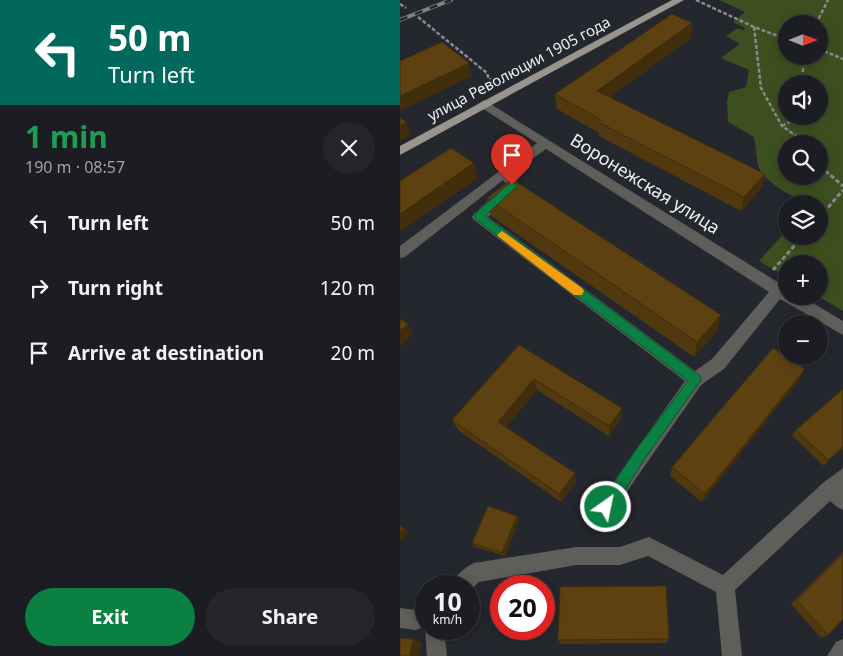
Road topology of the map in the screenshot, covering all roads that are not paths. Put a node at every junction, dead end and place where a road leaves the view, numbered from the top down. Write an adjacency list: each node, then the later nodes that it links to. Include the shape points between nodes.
1 (679, 0): 2 (main road, улица Революции 1905 года)
2 (484, 104): 3 (street, Воронежская улица); 4 (main road, улица Революции 1905 года)
3 (544, 143): 5 (street); 7 (street, Воронежская улица)
4 (400, 151)
5 (505, 172): 6 (street); 11 (street, via 512,185 479,217)
6 (400, 253)
7 (778, 290)
8 (778, 301): 11 (street, via 718,364)
9 (803, 305): 10 (street, Воронежская улица)
10 (843, 329)
11 (695, 380): 13 (street)
12 (839, 489): 15 (street)
13 (606, 507)
14 (472, 575): 15 (street, via 576,556 620,556 649,546)
15 (725, 586): 21 (street)
16 (400, 618): 17 (street)
17 (415, 620)
18 (435, 640): 20 (street)
19 (843, 649): 22 (street)
20 (437, 656)
21 (732, 656)
22 (837, 656)

